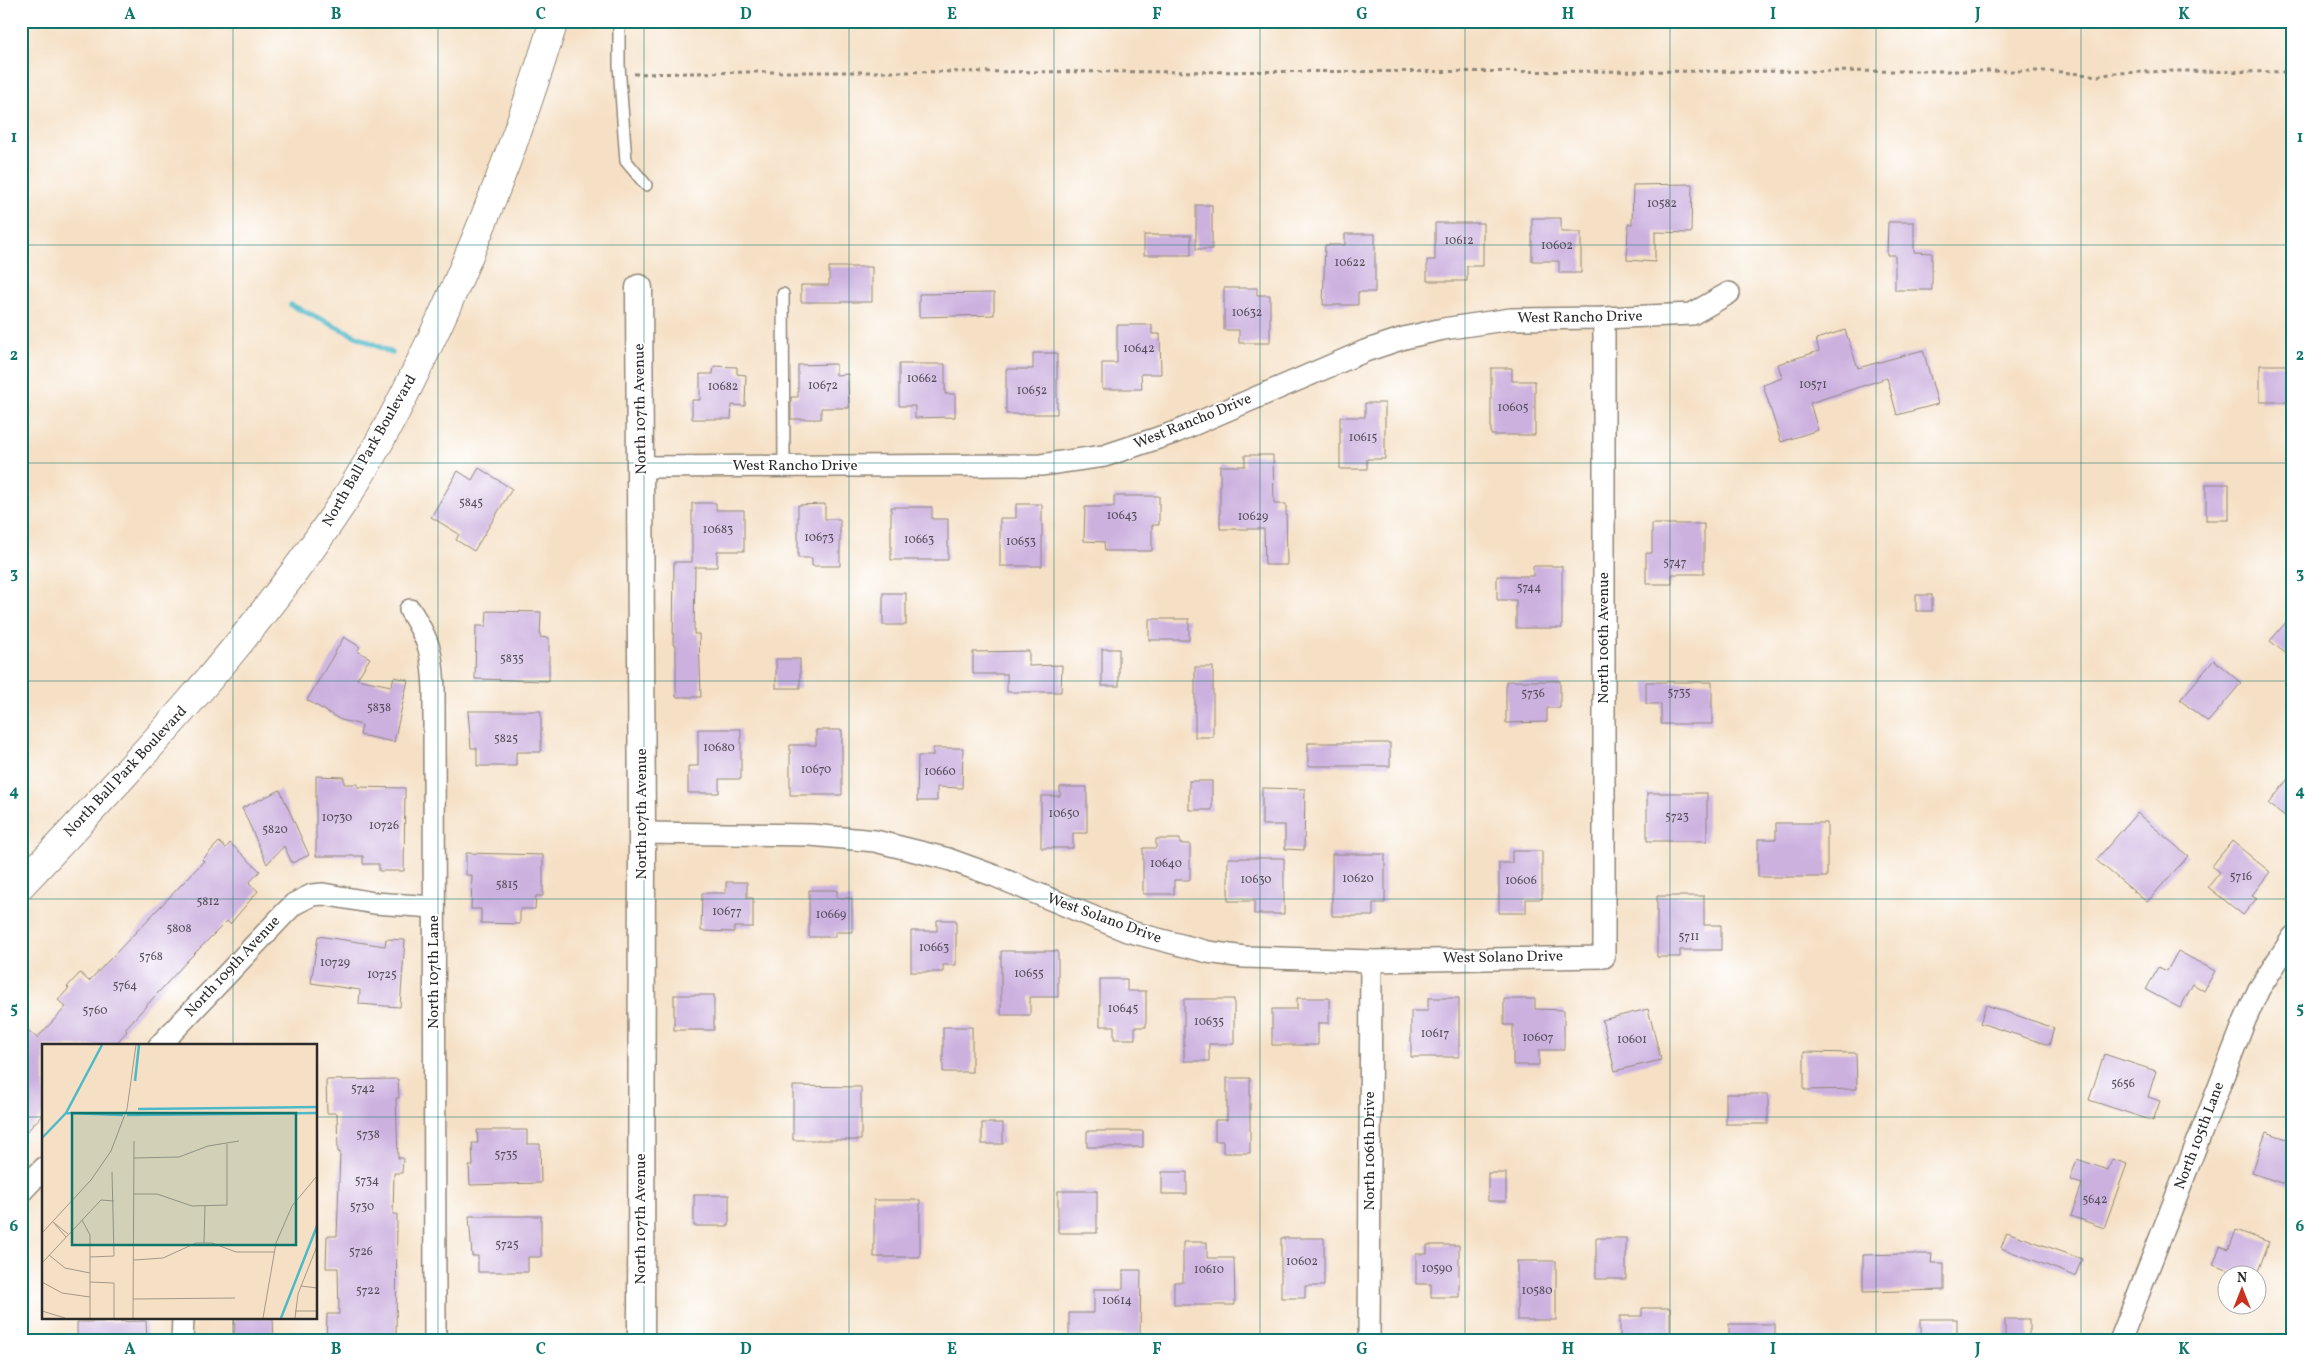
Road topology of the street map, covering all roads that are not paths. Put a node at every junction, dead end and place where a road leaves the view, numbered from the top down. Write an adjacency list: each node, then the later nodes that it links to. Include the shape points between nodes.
1 (554, 21): 12 (main road, North Ball Park Boulevard, via 529,100 471,254 406,395 341,506 244,638 202,689)
2 (619, 21): 3 (lane, via 626,161)
3 (646, 185)
4 (639, 288): 9 (street, North 107th Avenue)
5 (1729, 293): 7 (street, West Rancho Drive, via 1692,314)
6 (783, 294): 8 (lane)
7 (1604, 318): 8 (street, West Rancho Drive, via 1511,319 1404,338 1365,351 1176,432 1104,456 1040,465); 15 (street, North 106th Avenue)
8 (784, 465): 9 (street, West Rancho Drive)
9 (641, 466): 11 (street, North 107th Avenue)
10 (410, 610): 13 (street, North 107th Lane, via 427,638 432,656)
11 (642, 834): 16 (street, West Solano Drive, via 811,835 875,841 948,859 1094,919 1160,941 1244,957); 23 (street, North 107th Avenue)
12 (21, 885)
13 (434, 908): 17 (street, North 109th Avenue, via 374,903 323,894 303,897); 22 (street, North 107th Lane)
14 (2293, 937): 25 (street, North 105th Lane, via 2259,989 2245,1020)
15 (1604, 957): 16 (street, West Solano Drive)
16 (1371, 961): 24 (street, North 106th Drive)
17 (161, 1044)
18 (42, 1170): 19 (street)
19 (21, 1192)
20 (182, 1320): 21 (street)
21 (182, 1341)
22 (435, 1341)
23 (641, 1341)
24 (1369, 1341)
25 (2120, 1341)

